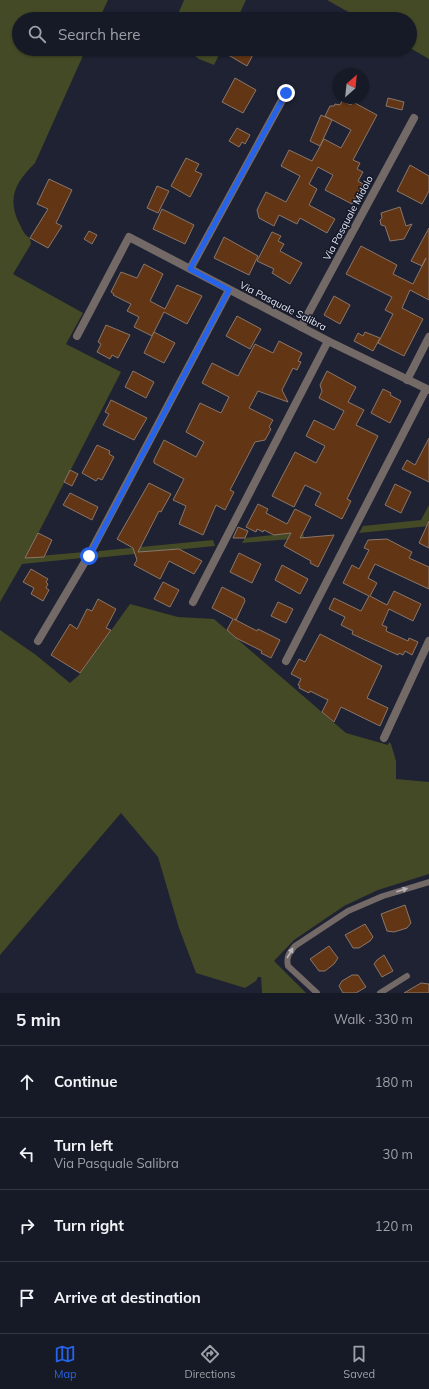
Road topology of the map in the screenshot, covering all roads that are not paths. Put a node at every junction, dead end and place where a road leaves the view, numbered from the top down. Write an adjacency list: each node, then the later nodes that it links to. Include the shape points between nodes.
1 (286, 93): 3 (street)
2 (414, 118): 5 (street, Via Pasquale Midolo)
3 (190, 269): 4 (street, Via Pasquale Salibra); 6 (street, Via Pasquale Salibra, via 130,237)
4 (229, 290): 5 (street, Via Pasquale Salibra); 12 (street, via 89,556)
5 (301, 327): 8 (street, Via Pasquale Salibra)
6 (77, 336)
7 (429, 337): 9 (street)
8 (328, 341): 9 (street, Via Pasquale Salibra); 11 (street)
9 (407, 380): 10 (street, Via Pasquale Salibra)
10 (428, 390): 14 (street)
11 (192, 602)
12 (38, 641)
13 (429, 641): 15 (street)
14 (286, 661)
15 (384, 738)
16 (429, 882): 18 (lane, one-way to 16, via 288,966 289,952 294,946 348,911 383,896)
17 (407, 976): 19 (lane)
18 (317, 993)
19 (380, 993)

